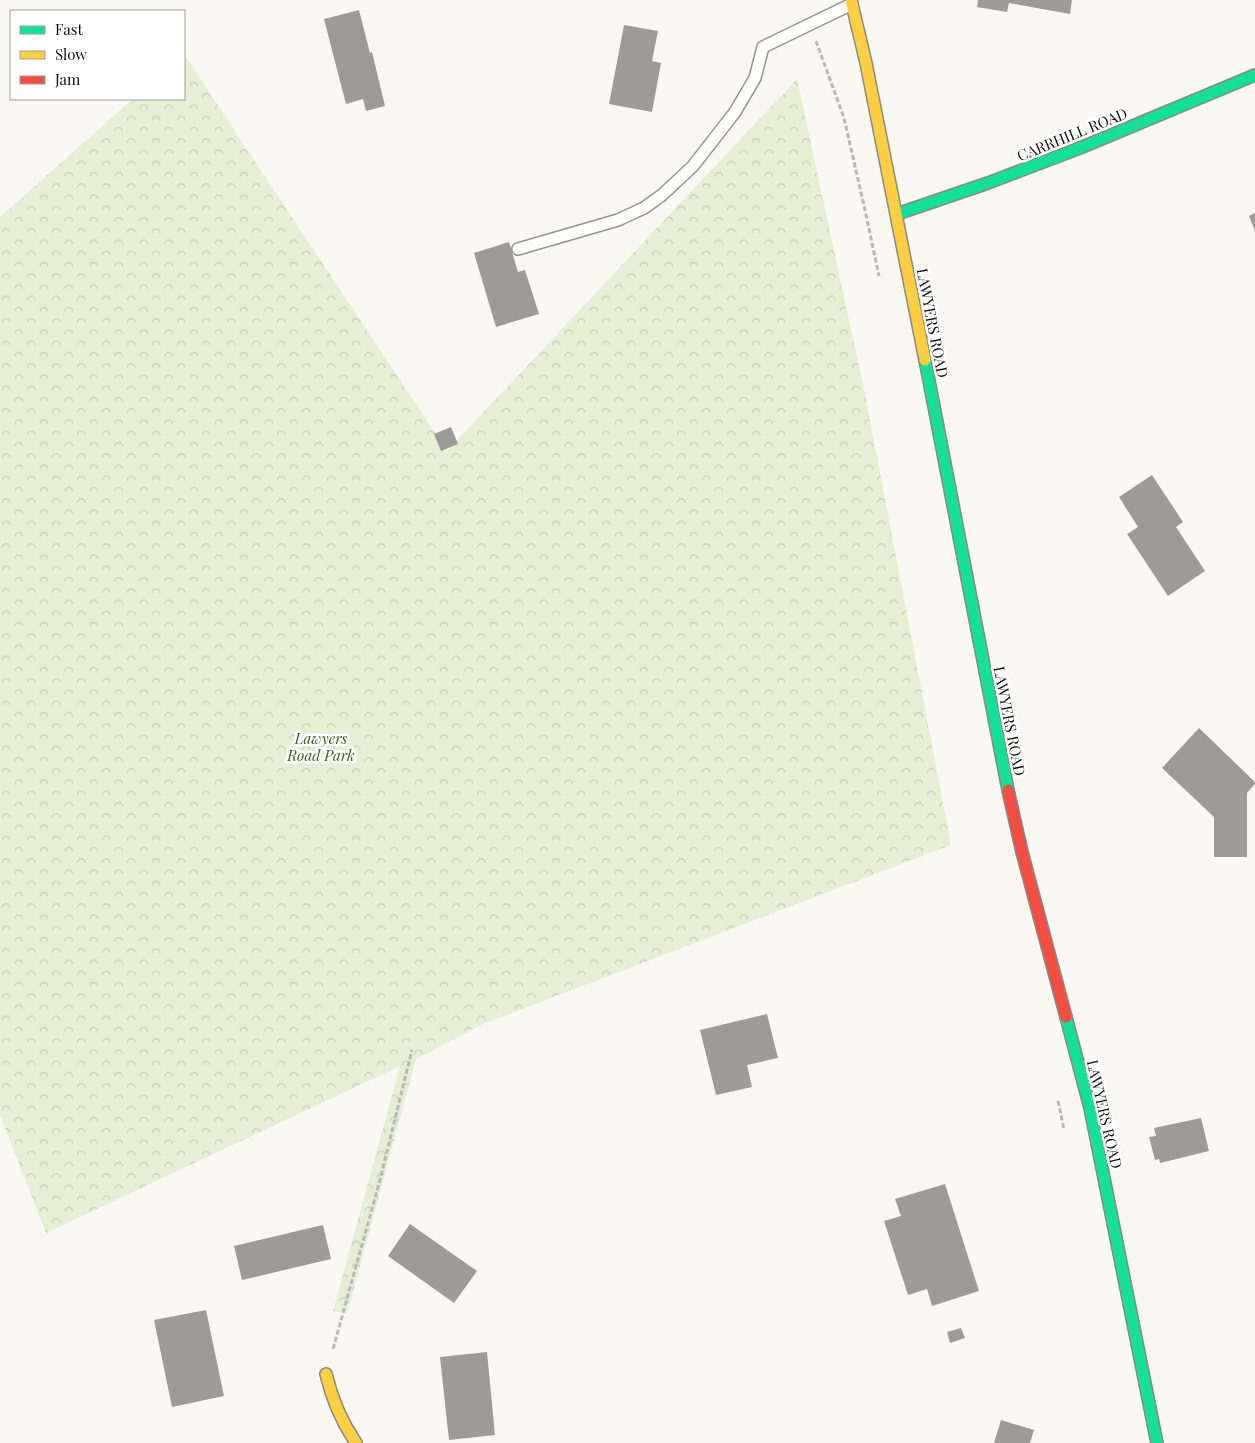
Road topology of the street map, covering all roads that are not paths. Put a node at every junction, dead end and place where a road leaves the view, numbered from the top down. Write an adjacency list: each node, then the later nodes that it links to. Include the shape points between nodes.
1 (852, 2): 3 (main road, LAWYERS ROAD); 4 (lane, via 763,47 755,78 735,112 692,166 662,195 618,220)
2 (1255, 75): 3 (main road, CARRHILL ROAD, via 1080,148)
3 (897, 214): 7 (main road, LAWYERS ROAD, via 1000,752 1090,1108)
4 (518, 249)
5 (326, 1374): 6 (main road, via 332,1400)
6 (356, 1443)
7 (1157, 1443)

